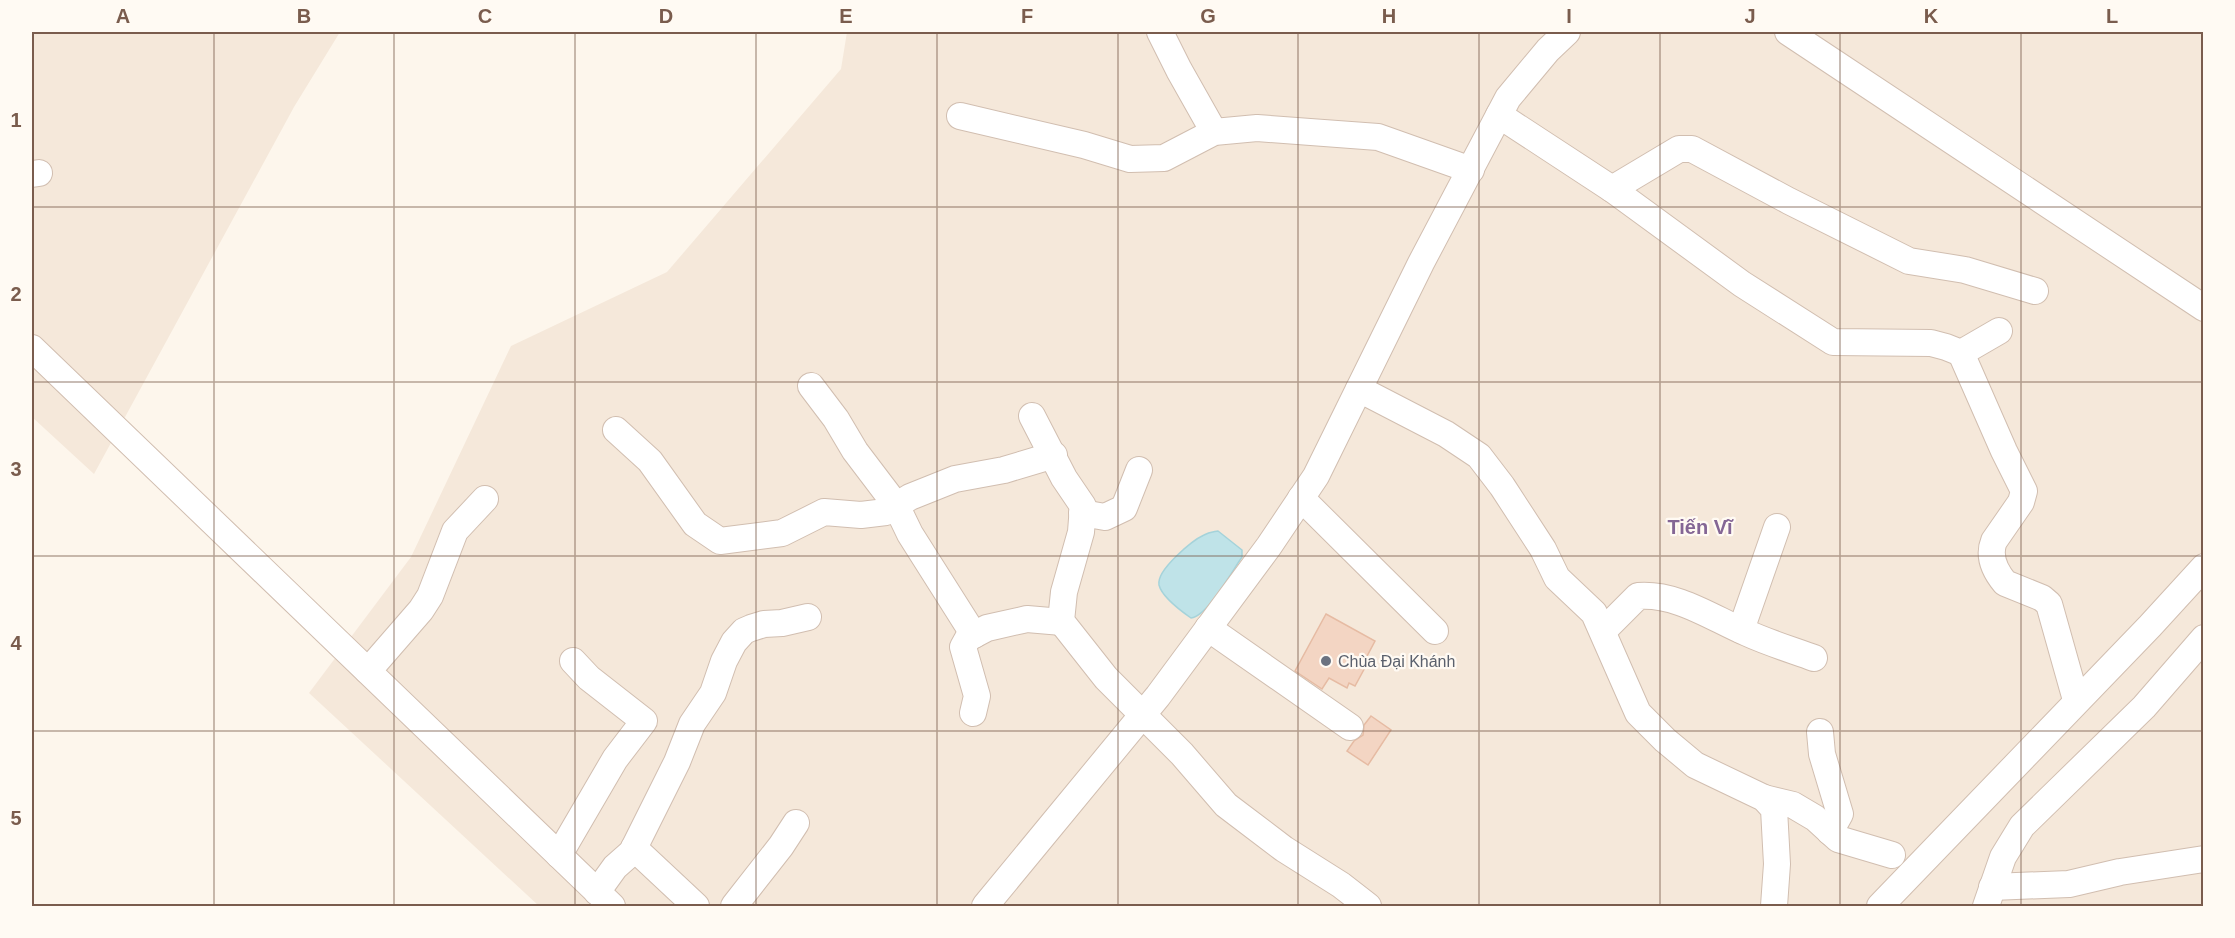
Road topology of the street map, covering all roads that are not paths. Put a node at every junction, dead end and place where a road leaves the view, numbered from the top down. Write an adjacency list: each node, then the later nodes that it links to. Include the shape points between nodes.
1 (1160, 32): 6 (street)
2 (1567, 32): 4 (street, via 1508,98)
3 (1788, 32): 10 (street)
4 (1499, 115): 7 (street); 8 (street)
5 (960, 116): 6 (street, via 1130,159 1164,158)
6 (1214, 132): 7 (street, via 1257,128 1378,137)
7 (1471, 170): 15 (street)
8 (1612, 189): 9 (street, via 1679,149 1692,149 1909,261 1965,270); 13 (street, via 1743,284 1833,342 1931,343)
9 (2035, 291)
10 (2204, 308)
11 (1999, 331): 13 (street)
12 (32, 348): 36 (street)
13 (1961, 353): 37 (street, via 2024,490 2021,502 1991,549 1991,558 2005,583 2049,604)
14 (812, 386): 22 (street)
15 (1359, 389): 20 (street); 31 (street, via 1446,434 1479,456 1543,549 1557,578 1594,613)
16 (1032, 416): 18 (street)
17 (616, 430): 22 (street, via 650,461 695,524 720,541 782,533 824,512 861,515 886,512)
18 (1054, 455): 22 (street, via 955,479); 23 (street, via 1083,506)
19 (1139, 470): 23 (street, via 1124,508 1105,517)
20 (1301, 498): 28 (street); 30 (street)
21 (485, 499): 36 (street, via 455,531 421,610)
22 (896, 506): 32 (street)
23 (1082, 513): 27 (street, via 1081,532 1064,592)
24 (1777, 527): 29 (street)
25 (2204, 567): 37 (street)
26 (808, 616): 45 (street, via 751,627 734,642 713,693 688,732)
27 (1062, 622): 32 (street, via 1028,620 987,628); 39 (street)
28 (1208, 628): 39 (street); 40 (street)
29 (1741, 630): 31 (street, via 1678,601 1653,595 1638,596); 34 (street)
30 (1435, 631)
31 (1603, 631): 42 (street, via 1638,713 1695,765)
32 (974, 635): 38 (street, via 963,647 977,696)
33 (2204, 638): 49 (street, via 2144,707 2022,826 2003,857)
34 (1814, 658)
35 (573, 661): 46 (street, via 644,721 615,759)
36 (368, 671): 46 (street)
37 (2076, 700): 56 (street)
38 (973, 713)
39 (1141, 716): 53 (street); 54 (street, via 1182,754 1232,810)
40 (1350, 727)
41 (1820, 732): 44 (street, via 1822,754 1840,814)
42 (1764, 798): 44 (street, via 1793,805); 55 (street, via 1774,808 1777,864)
43 (796, 823): 52 (street)
44 (1830, 832): 47 (street, via 1838,839)
45 (634, 848): 50 (street, via 615,867); 51 (street)
46 (559, 855): 50 (street)
47 (1892, 855)
48 (2204, 859): 49 (street)
49 (1989, 897)
50 (605, 899)
51 (696, 906)
52 (734, 906)
53 (985, 906)
54 (1368, 906)
55 (1773, 906)
56 (1880, 906)

